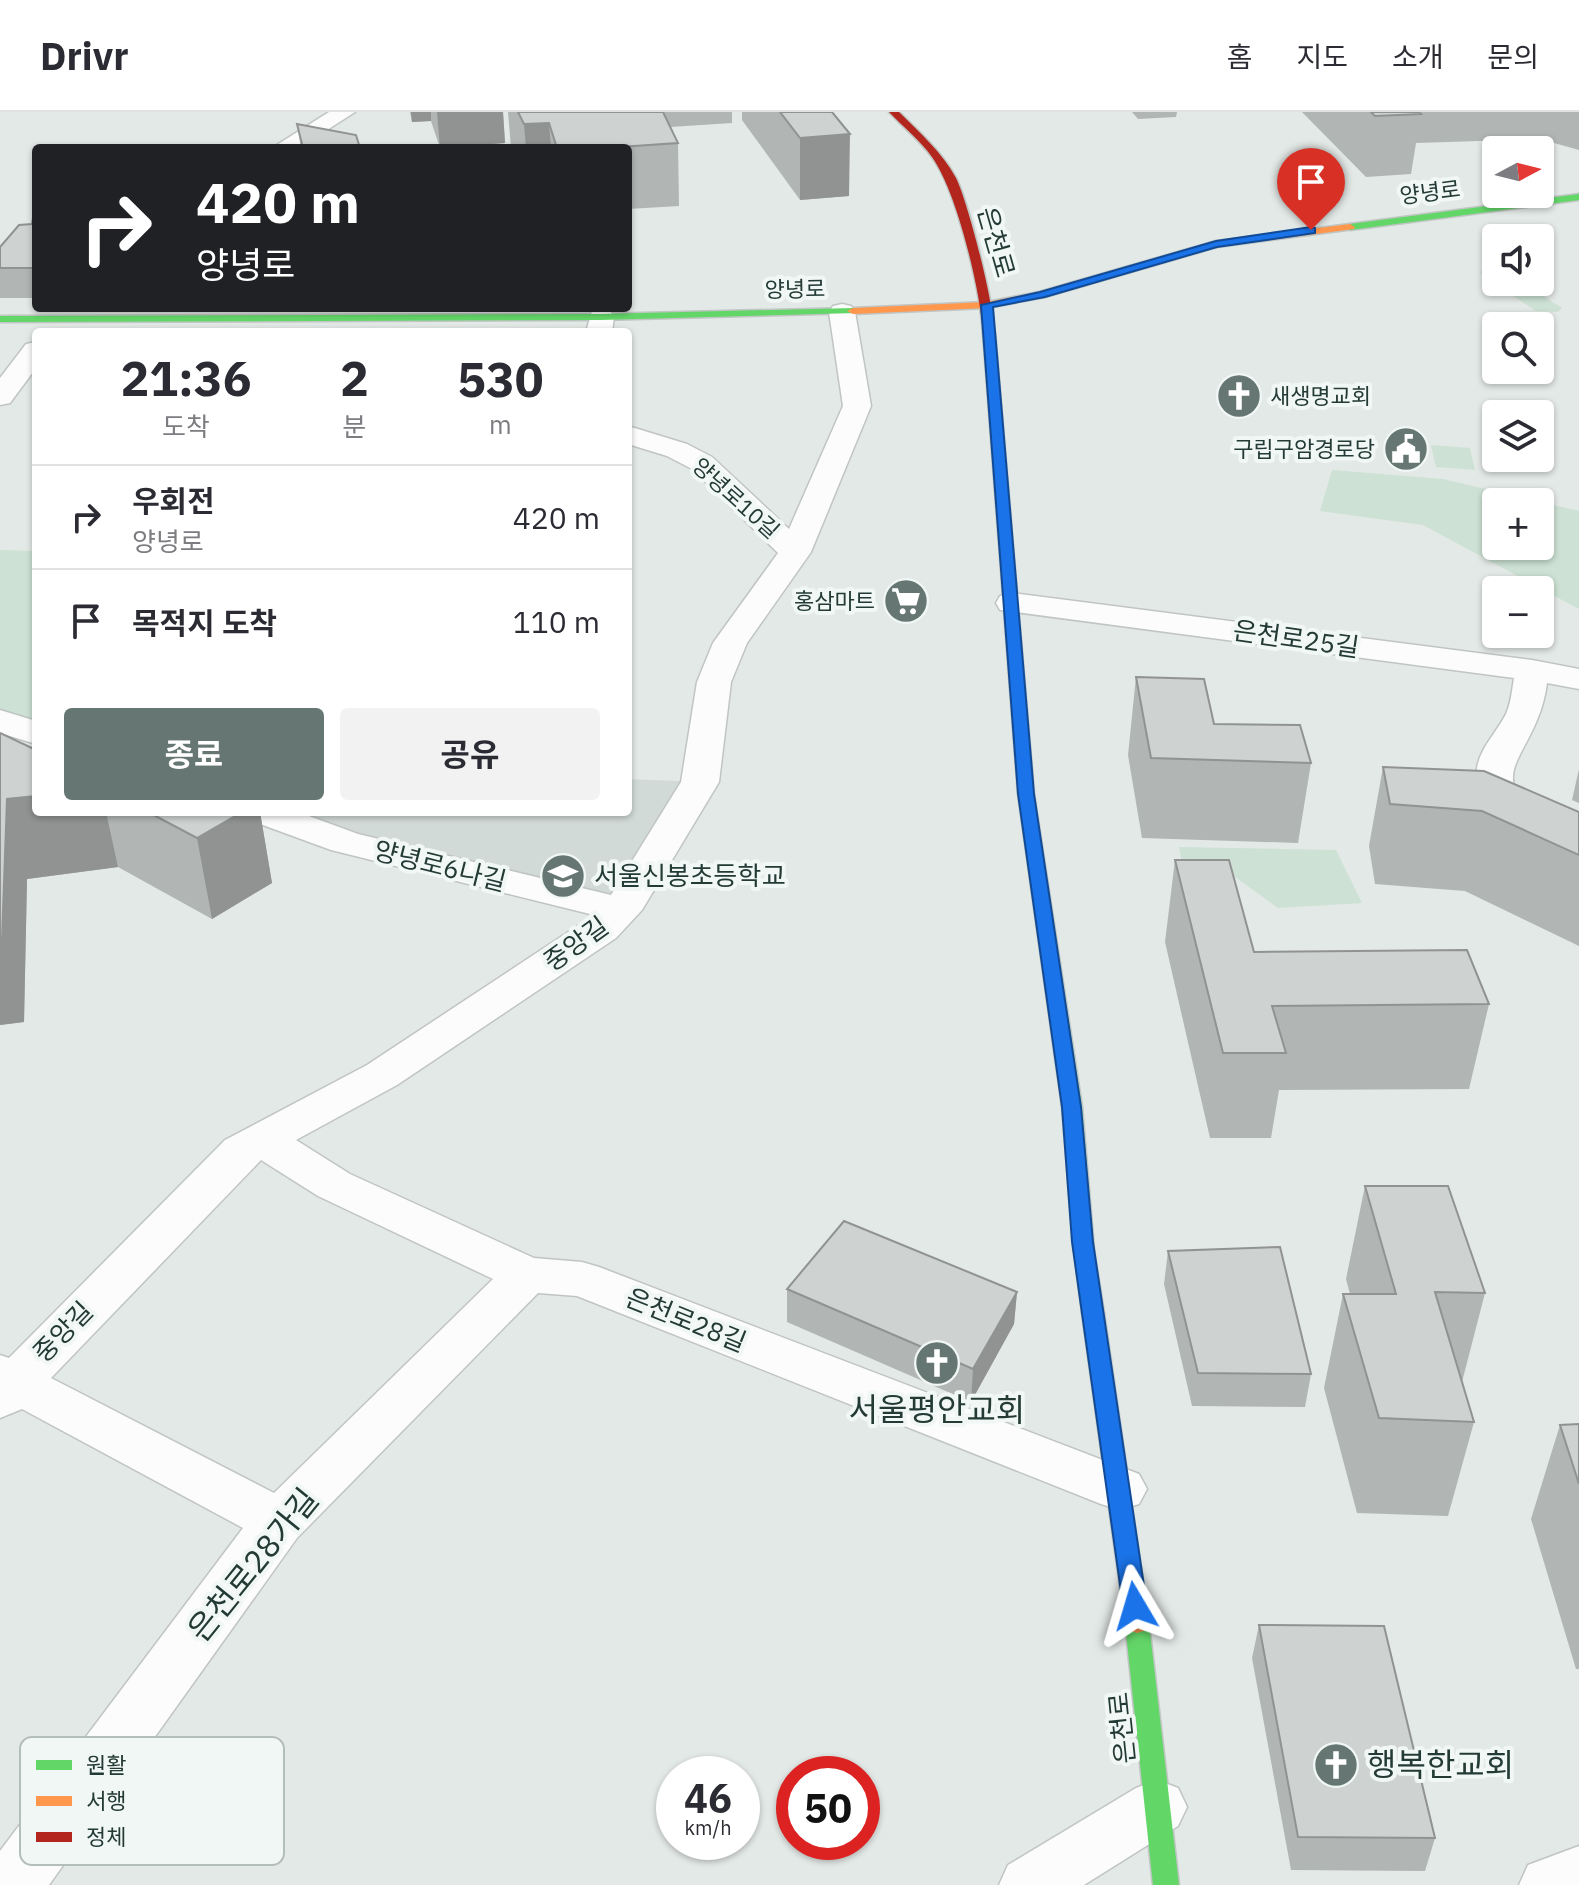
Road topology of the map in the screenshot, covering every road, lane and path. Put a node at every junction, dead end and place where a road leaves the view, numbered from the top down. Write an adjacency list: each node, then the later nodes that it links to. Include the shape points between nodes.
1 (344, 112): 3 (street)
2 (894, 112): 5 (main road, 은천로, via 934,152 952,180)
3 (290, 144)
4 (1574, 201): 5 (main road, 양녕로, via 1216,244 1041,295)
5 (987, 305): 6 (main road, 양녕로); 15 (main road, 은천로)
6 (842, 312): 9 (main road, 양녕로); 14 (street, 중앙길, via 857,406)
7 (0, 319): 8 (main road, 양녕로)
8 (63, 319): 9 (main road, 양녕로)
9 (600, 325)
10 (32, 355): 11 (street)
11 (0, 398): 12 (street)
12 (32, 399)
13 (632, 436): 14 (street, 양녕로10길, via 702,463)
14 (795, 552): 22 (street, 중앙길, via 730,643 714,682 700,782)
15 (1012, 603): 16 (street, 은천로25길); 26 (main road, 은천로, via 1026,794)
16 (1532, 670): 17 (street, 은천로25길); 21 (street, via 1526,708 1494,769 1495,781 1505,805 1537,828)
17 (1579, 679)
18 (0, 721): 19 (street)
19 (32, 732)
20 (273, 816): 22 (street, 양녕로6나길, via 345,842)
21 (1579, 847)
22 (622, 910): 23 (street, 중앙길, via 382,1075)
23 (261, 1139): 24 (street, 은천로28길, via 334,1185); 25 (street, 중앙길, via 241,1151)
24 (527, 1275): 26 (street, 은천로28길, via 582,1279); 27 (street, 은천로28가길)
25 (5, 1384): 27 (street, 중앙길)
26 (1120, 1489): 29 (main road, 은천로)
27 (278, 1523): 28 (street, 은천로28가길)
28 (121, 1737)
29 (1157, 1807): 33 (street); 34 (main road, 은천로)
30 (27, 1865): 32 (street, 은천로28가길)
31 (1579, 1874): 35 (street)
32 (12, 1885)
33 (1030, 1885)
34 (1166, 1885)
35 (1550, 1885)

